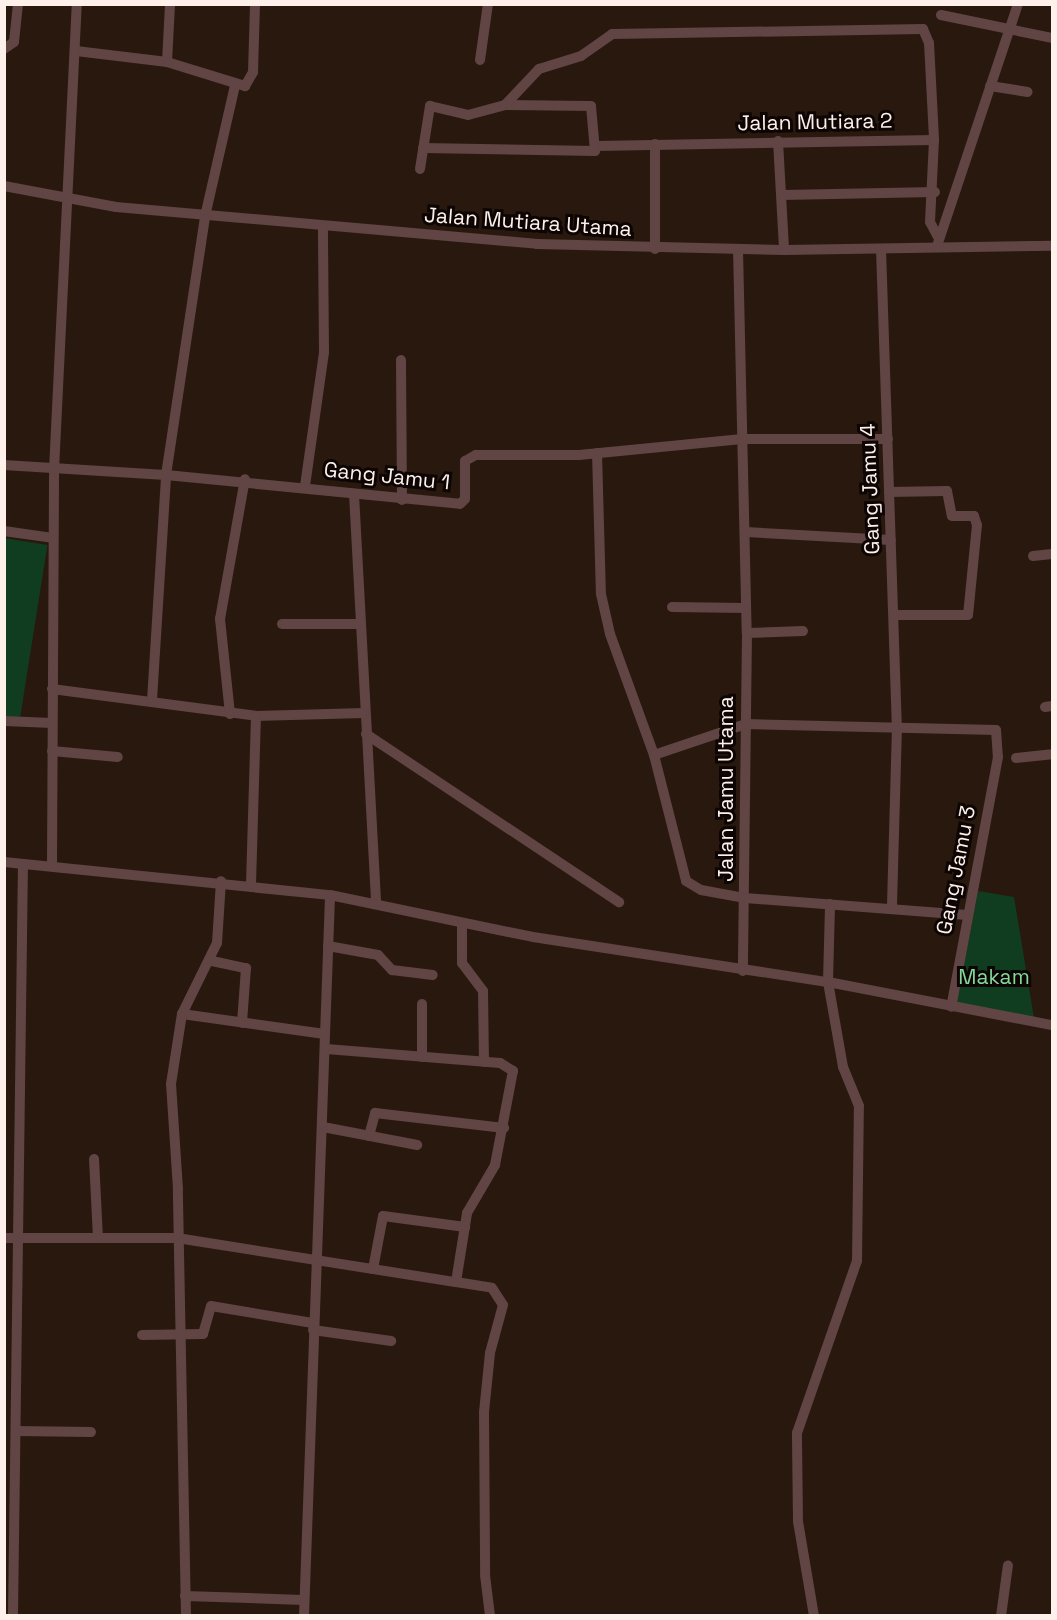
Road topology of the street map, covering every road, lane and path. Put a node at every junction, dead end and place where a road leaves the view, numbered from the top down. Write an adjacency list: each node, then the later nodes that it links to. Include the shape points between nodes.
1 (18, 4): 10 (street, via 14,42)
2 (77, 4): 11 (street)
3 (170, 4): 13 (street)
4 (255, 4): 14 (street, via 253,72 245,86)
5 (488, 4): 12 (street)
6 (1018, 4): 8 (street)
7 (941, 15): 8 (street)
8 (1007, 32): 9 (street); 15 (street)
9 (1053, 38)
10 (4, 49)
11 (76, 51): 13 (street); 26 (street)
12 (480, 60)
13 (167, 62): 14 (street)
14 (235, 85): 28 (street)
15 (990, 86): 16 (street); 30 (street)
16 (1028, 92)
17 (506, 105): 18 (street, via 539,69 582,56 612,34 923,29 929,44); 21 (street, via 591,106); 22 (street, via 468,115 430,106)
18 (934, 140): 19 (street, Jalan Mutiara 2); 25 (street)
19 (778, 141): 20 (street, Jalan Mutiara 2); 27 (street)
20 (655, 144): 21 (street, Jalan Mutiara 2); 32 (street)
21 (596, 146): 22 (street, Jalan Mutiara 2, via 590,155)
22 (423, 148): 23 (street)
23 (420, 169)
24 (4, 186): 26 (street, Jalan Mutiara Utama)
25 (936, 192): 27 (street); 30 (street, via 930,222)
26 (69, 194): 28 (street, Jalan Mutiara Utama, via 116,207); 41 (street)
27 (782, 195): 35 (street)
28 (206, 212): 29 (street, Jalan Mutiara Utama); 42 (street)
29 (323, 227): 32 (street, Jalan Mutiara Utama); 44 (street, via 324,352)
30 (938, 243): 31 (street, Jalan Mutiara Utama); 34 (street, Jalan Mutiara Utama)
31 (1053, 246)
32 (655, 249): 33 (street, Jalan Mutiara Utama)
33 (738, 249): 35 (street, Jalan Mutiara Utama); 37 (street, Jalan Jamu Utama)
34 (881, 249): 35 (street, Jalan Mutiara Utama); 38 (street, Gang Jamu 4)
35 (784, 250)
36 (401, 360): 47 (street)
37 (742, 439): 38 (street, Gang Jamu 1); 39 (street, Gang Jamu 1); 49 (street, Jalan Jamu Utama)
38 (888, 439): 45 (street, Gang Jamu 4)
39 (597, 453): 47 (street, Gang Jamu 1, via 476,455 465,461 464,502); 72 (street, via 601,594 610,634)
40 (4, 465): 41 (street, Gang Jamu 1)
41 (54, 470): 42 (street, Gang Jamu 1); 50 (street)
42 (166, 475): 43 (street, Gang Jamu 1); 62 (street)
43 (245, 479): 44 (street, Gang Jamu 1); 64 (street, via 220,619)
44 (305, 486): 46 (street, Gang Jamu 1)
45 (889, 492): 51 (street, Gang Jamu 4); 56 (street, via 947,491 952,516 974,516 978,525 968,615)
46 (354, 494): 47 (street, Gang Jamu 1); 58 (street)
47 (402, 500)
48 (4, 531): 50 (street)
49 (746, 532): 51 (street); 55 (street, Jalan Jamu Utama)
50 (52, 538): 61 (street)
51 (891, 540): 56 (street, Gang Jamu 4)
52 (1053, 554): 53 (street)
53 (1033, 556)
54 (672, 607): 55 (street)
55 (746, 608): 60 (street, Jalan Jamu Utama)
56 (894, 615): 69 (street, Gang Jamu 4)
57 (282, 624): 58 (street)
58 (360, 624): 63 (street)
59 (803, 631): 60 (street)
60 (747, 633): 68 (street, Jalan Jamu Utama)
61 (52, 689): 62 (street); 67 (street)
62 (152, 700): 64 (street)
63 (364, 713): 65 (street); 70 (street)
64 (230, 714): 65 (street)
65 (256, 716): 80 (street)
66 (4, 721): 67 (street)
67 (52, 723): 71 (street)
68 (746, 724): 69 (street); 72 (street); 82 (street, Jalan Jamu Utama)
69 (897, 726): 86 (street, Gang Jamu 4); 87 (street, Gang Jamu 3, via 996,730 999,740)
70 (366, 734): 83 (street); 84 (street)
71 (52, 751): 74 (street); 78 (street)
72 (654, 754): 82 (street, via 686,881 700,890)
73 (1053, 754): 75 (street)
74 (118, 758)
75 (1016, 758)
76 (4, 862): 77 (street)
77 (23, 864): 78 (street); 110 (street)
78 (52, 865): 79 (street)
79 (221, 880): 80 (street); 90 (street)
80 (251, 884): 81 (street)
81 (330, 895): 84 (street); 89 (street)
82 (745, 898): 85 (street); 91 (street, Jalan Jamu Utama)
83 (619, 902)
84 (376, 903): 88 (street)
85 (830, 904): 86 (street); 93 (street)
86 (892, 909): 87 (street)
87 (967, 915): 95 (street, Gang Jamu 3)
88 (462, 923): 91 (street); 102 (street, via 462,963 483,991)
89 (328, 946): 92 (street, via 378,955 392,970); 99 (street)
90 (212, 961): 96 (street); 97 (street, via 246,968)
91 (743, 971): 93 (street)
92 (433, 975)
93 (828, 982): 95 (street); 129 (street, via 843,1067 859,1106 857,1261 797,1433 798,1521)
94 (422, 1004): 101 (street)
95 (951, 1007): 98 (street)
96 (182, 1014): 97 (street); 112 (street, via 171,1084)
97 (242, 1023): 99 (street)
98 (1053, 1025)
99 (325, 1034): 100 (street)
100 (327, 1049): 101 (street); 103 (street)
101 (422, 1057): 102 (street)
102 (484, 1062): 104 (street, via 508,1065 513,1071)
103 (323, 1127): 105 (street); 113 (street)
104 (504, 1128): 105 (street, via 375,1113); 108 (street, via 495,1166 476,1194)
105 (369, 1136): 106 (street)
106 (417, 1145)
107 (94, 1159): 111 (street)
108 (465, 1227): 114 (street, via 382,1216); 115 (street)
109 (4, 1238): 110 (street)
110 (22, 1238): 111 (street); 120 (street)
111 (98, 1238): 112 (street)
112 (177, 1238): 113 (street); 118 (street)
113 (317, 1259): 114 (street); 116 (street)
114 (373, 1269): 115 (street)
115 (456, 1282): 128 (street, via 492,1288 503,1305 490,1353 484,1412 484,1575)
116 (313, 1326): 118 (street, via 211,1306 204,1333); 119 (street); 124 (street)
117 (142, 1335): 118 (street)
118 (178, 1335): 123 (street)
119 (390, 1341)
120 (16, 1431): 121 (street); 125 (street)
121 (91, 1432)
122 (1008, 1565): 130 (street)
123 (185, 1596): 124 (street); 126 (street)
124 (303, 1600): 127 (street)
125 (13, 1616)
126 (186, 1616)
127 (304, 1616)
128 (490, 1616)
129 (814, 1616)
130 (1001, 1616)

